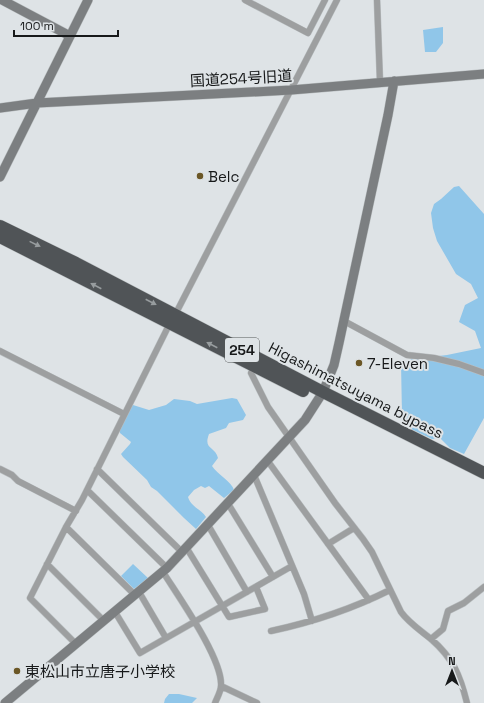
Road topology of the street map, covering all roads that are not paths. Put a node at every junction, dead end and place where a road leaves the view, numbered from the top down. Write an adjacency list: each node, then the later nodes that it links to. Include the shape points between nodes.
1 (2, 0): 7 (street)
2 (88, 0): 7 (street)
3 (245, 0): 4 (street, via 308,33)
4 (324, 0)
5 (337, 0): 11 (street)
6 (377, 0): 10 (street)
7 (70, 36): 12 (street)
8 (484, 74): 9 (street, 国道254号旧道)
9 (394, 81): 10 (street, 国道254号旧道); 18 (street)
10 (380, 82): 11 (street, 国道254号旧道)
11 (291, 90): 12 (street, 国道254号旧道); 17 (street)
12 (37, 103): 13 (street, 国道254号旧道); 14 (street)
13 (0, 108)
14 (0, 177)
15 (0, 226): 17 (highway, Higashimatsuyama bypass / 254, one-way to 17, via 76,263)
16 (0, 237): 17 (highway, Higashimatsuyama bypass / 254, one-way to 16)
17 (172, 319): 20 (highway, Higashimatsuyama bypass / 254, one-way to 17); 22 (highway, Higashimatsuyama bypass / 254); 23 (street)
18 (344, 321): 21 (street, via 407,355 459,364); 22 (street, via 334,365)
19 (0, 351): 23 (street)
20 (255, 367): 22 (highway, Higashimatsuyama bypass / 254); 24 (street, via 251,373 268,407)
21 (484, 372)
22 (322, 396): 24 (street, via 305,420); 28 (highway, Higashimatsuyama bypass / 254); 30 (highway, Higashimatsuyama bypass / 254)
23 (124, 414): 27 (street)
24 (288, 437): 25 (street); 36 (street, via 334,504)
25 (267, 460): 29 (street); 37 (street)
26 (0, 469): 33 (street)
27 (97, 469): 31 (street); 38 (street)
28 (484, 473)
29 (254, 474): 32 (street); 40 (street)
30 (484, 483)
31 (87, 490): 33 (street); 41 (street)
32 (228, 502): 34 (street); 42 (street)
33 (76, 511): 35 (street)
34 (208, 525): 38 (street); 46 (street)
35 (66, 527): 39 (street); 47 (street)
36 (354, 528): 37 (street); 45 (street, via 372,552)
37 (328, 544): 48 (street)
38 (184, 550): 41 (street); 49 (street)
39 (47, 564): 51 (street); 57 (street, via 30,598)
40 (292, 566): 42 (street); 52 (street)
41 (165, 570): 47 (street); 53 (street)
42 (273, 577): 43 (street)
43 (256, 587): 46 (street); 49 (street, via 265,610 229,617)
44 (484, 587): 56 (street, via 448,611 443,629)
45 (390, 590): 48 (street); 56 (street, via 407,621)
46 (247, 592): 49 (street)
47 (137, 593): 50 (street); 55 (street)
48 (369, 600): 52 (street)
49 (222, 606): 53 (street)
50 (115, 612): 51 (street); 55 (street, via 140,653)
51 (104, 621): 57 (street)
52 (312, 621): 54 (street)
53 (194, 622): 55 (street); 58 (street, via 216,662)
54 (271, 631)
55 (166, 638)
56 (431, 639): 62 (street, via 453,663 459,674)
57 (76, 644): 59 (street)
58 (221, 686): 60 (street); 61 (street)
59 (5, 703)
60 (215, 703)
61 (257, 703)
62 (467, 703)

